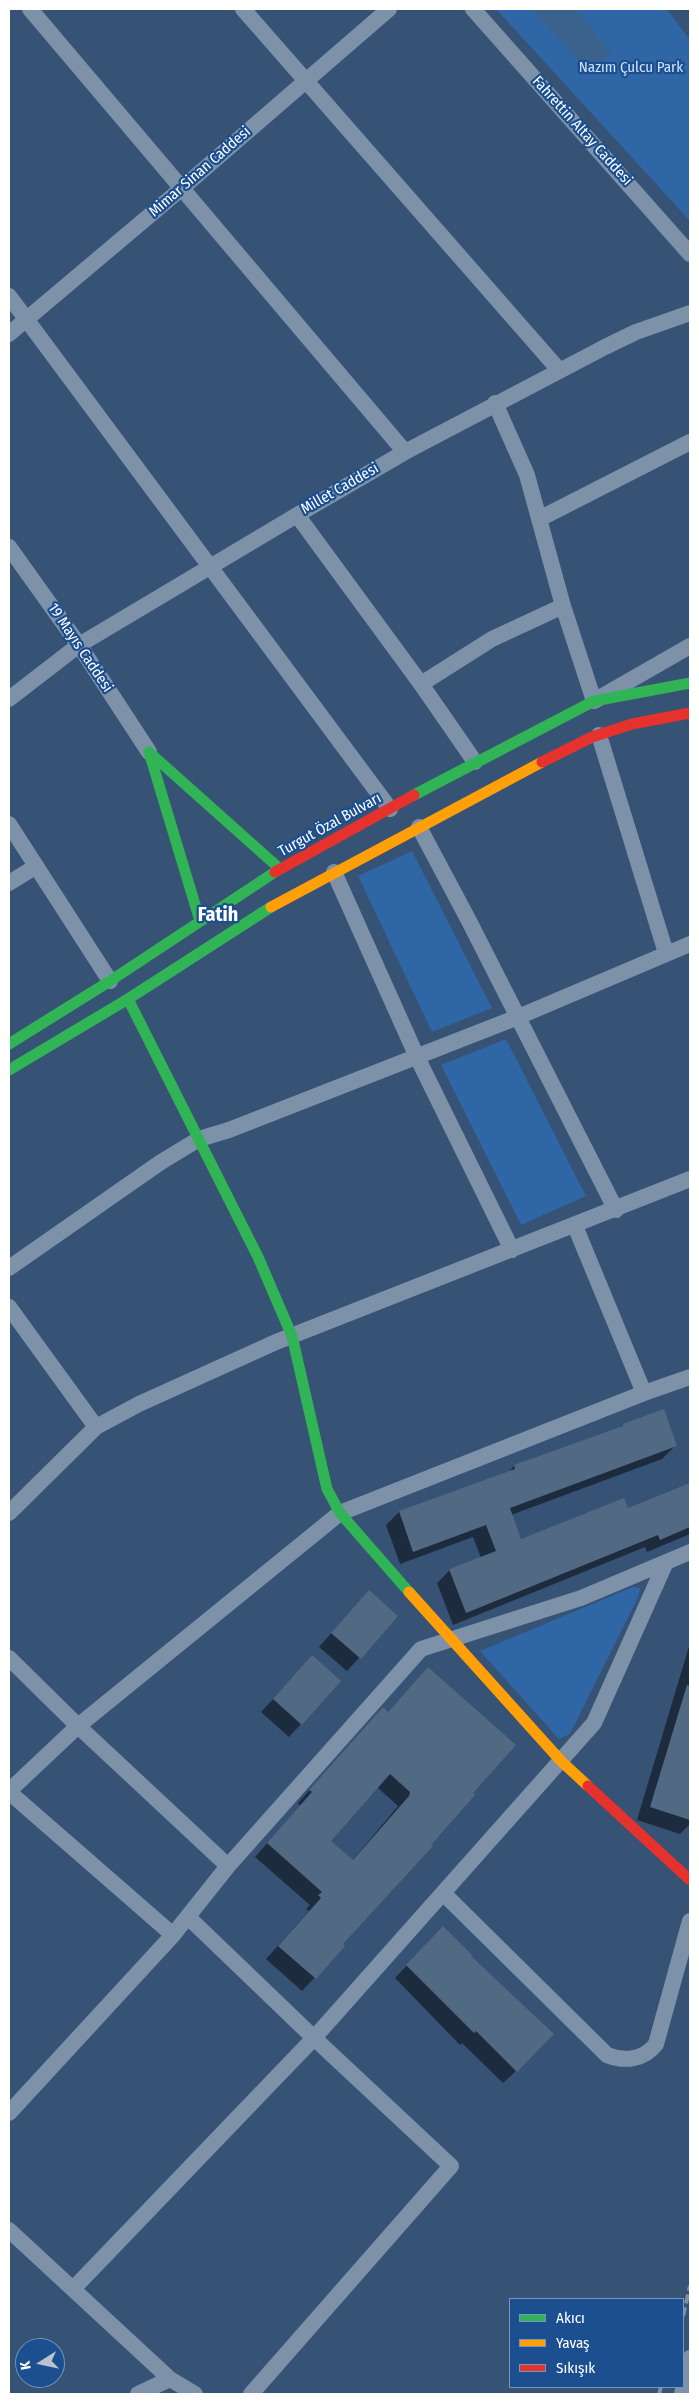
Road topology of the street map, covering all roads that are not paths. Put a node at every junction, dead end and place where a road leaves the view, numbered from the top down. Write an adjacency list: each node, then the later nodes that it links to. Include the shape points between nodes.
1 (30, 9): 6 (street)
2 (243, 9): 5 (street)
3 (389, 9): 5 (street, Mimar Sinan Caddesi)
4 (473, 9): 7 (street, Fahrettin Altay Caddesi)
5 (305, 81): 6 (street, Mimar Sinan Caddesi); 12 (street)
6 (182, 189): 10 (street, Mimar Sinan Caddesi); 15 (street)
7 (690, 254)
8 (9, 296): 10 (street)
9 (690, 313): 12 (street, Millet Caddesi, via 636,332)
10 (26, 320): 11 (street, Mimar Sinan Caddesi); 19 (street)
11 (9, 334)
12 (560, 370): 13 (street, Millet Caddesi)
13 (495, 403): 15 (street, Millet Caddesi); 17 (street, via 527,476)
14 (690, 442): 17 (street)
15 (405, 452): 16 (street, Millet Caddesi)
16 (297, 515): 19 (street, Millet Caddesi); 24 (street)
17 (539, 520): 20 (street)
18 (9, 547): 21 (street, 19 Mayıs Caddesi)
19 (210, 566): 21 (street, Millet Caddesi); 31 (street)
20 (563, 606): 24 (street, via 492,639); 26 (street)
21 (79, 645): 25 (street, Millet Caddesi); 29 (street, 19 Mayıs Caddesi)
22 (690, 646): 26 (street)
23 (690, 683): 26 (main road, Turgut Özal Bulvarı)
24 (421, 684): 30 (street)
25 (9, 699)
26 (594, 701): 30 (main road, Turgut Özal Bulvarı)
27 (690, 713): 28 (main road)
28 (599, 734): 33 (main road); 40 (street)
29 (149, 752): 35 (main road); 38 (main road)
30 (475, 762): 31 (main road, Turgut Özal Bulvarı)
31 (390, 809): 35 (main road, Turgut Özal Bulvarı)
32 (9, 824): 34 (street)
33 (418, 827): 36 (main road); 43 (street)
34 (34, 867): 37 (street); 41 (street)
35 (280, 869): 38 (main road, Turgut Özal Bulvarı)
36 (334, 872): 42 (main road, via 285,898); 45 (street)
37 (9, 883)
38 (200, 921): 41 (main road, Turgut Özal Bulvarı)
39 (690, 944): 40 (street)
40 (666, 953): 43 (street)
41 (110, 981): 44 (main road, Turgut Özal Bulvarı)
42 (128, 999): 46 (main road); 47 (main road)
43 (518, 1017): 45 (street); 49 (street)
44 (9, 1044)
45 (417, 1057): 47 (street); 51 (street)
46 (9, 1070)
47 (199, 1139): 52 (street); 54 (main road, via 258,1258)
48 (690, 1179): 49 (street)
49 (616, 1210): 50 (street)
50 (575, 1226): 51 (street); 56 (street)
51 (512, 1250): 54 (street)
52 (9, 1268)
53 (9, 1307): 57 (street)
54 (292, 1336): 57 (street, via 139,1404); 59 (main road, via 327,1489)
55 (690, 1377): 56 (street)
56 (644, 1393): 59 (street)
57 (96, 1427): 58 (street)
58 (9, 1513)
59 (340, 1513): 62 (main road); 64 (street)
60 (690, 1552): 61 (street)
61 (666, 1562): 62 (street, via 581,1598); 65 (street, via 594,1723)
62 (454, 1640): 65 (main road); 67 (street, via 420,1649)
63 (9, 1658): 64 (street)
64 (78, 1726): 66 (street); 67 (street)
65 (561, 1761): 68 (main road); 69 (street)
66 (9, 1792): 72 (street)
67 (228, 1866): 70 (street)
68 (690, 1880)
69 (442, 1893): 71 (street, via 607,2055 622,2059 638,2058 656,2044); 73 (street)
70 (188, 1917): 72 (street); 73 (street)
71 (690, 1920)
72 (173, 1935): 74 (street)
73 (314, 2038): 76 (street); 82 (street, via 451,2166)
74 (9, 2113)
75 (9, 2230): 76 (street)
76 (73, 2289): 78 (street)
77 (690, 2358): 79 (street)
78 (170, 2379): 80 (street); 81 (street)
79 (684, 2385)
80 (138, 2394)
81 (195, 2394)
82 (250, 2394)

